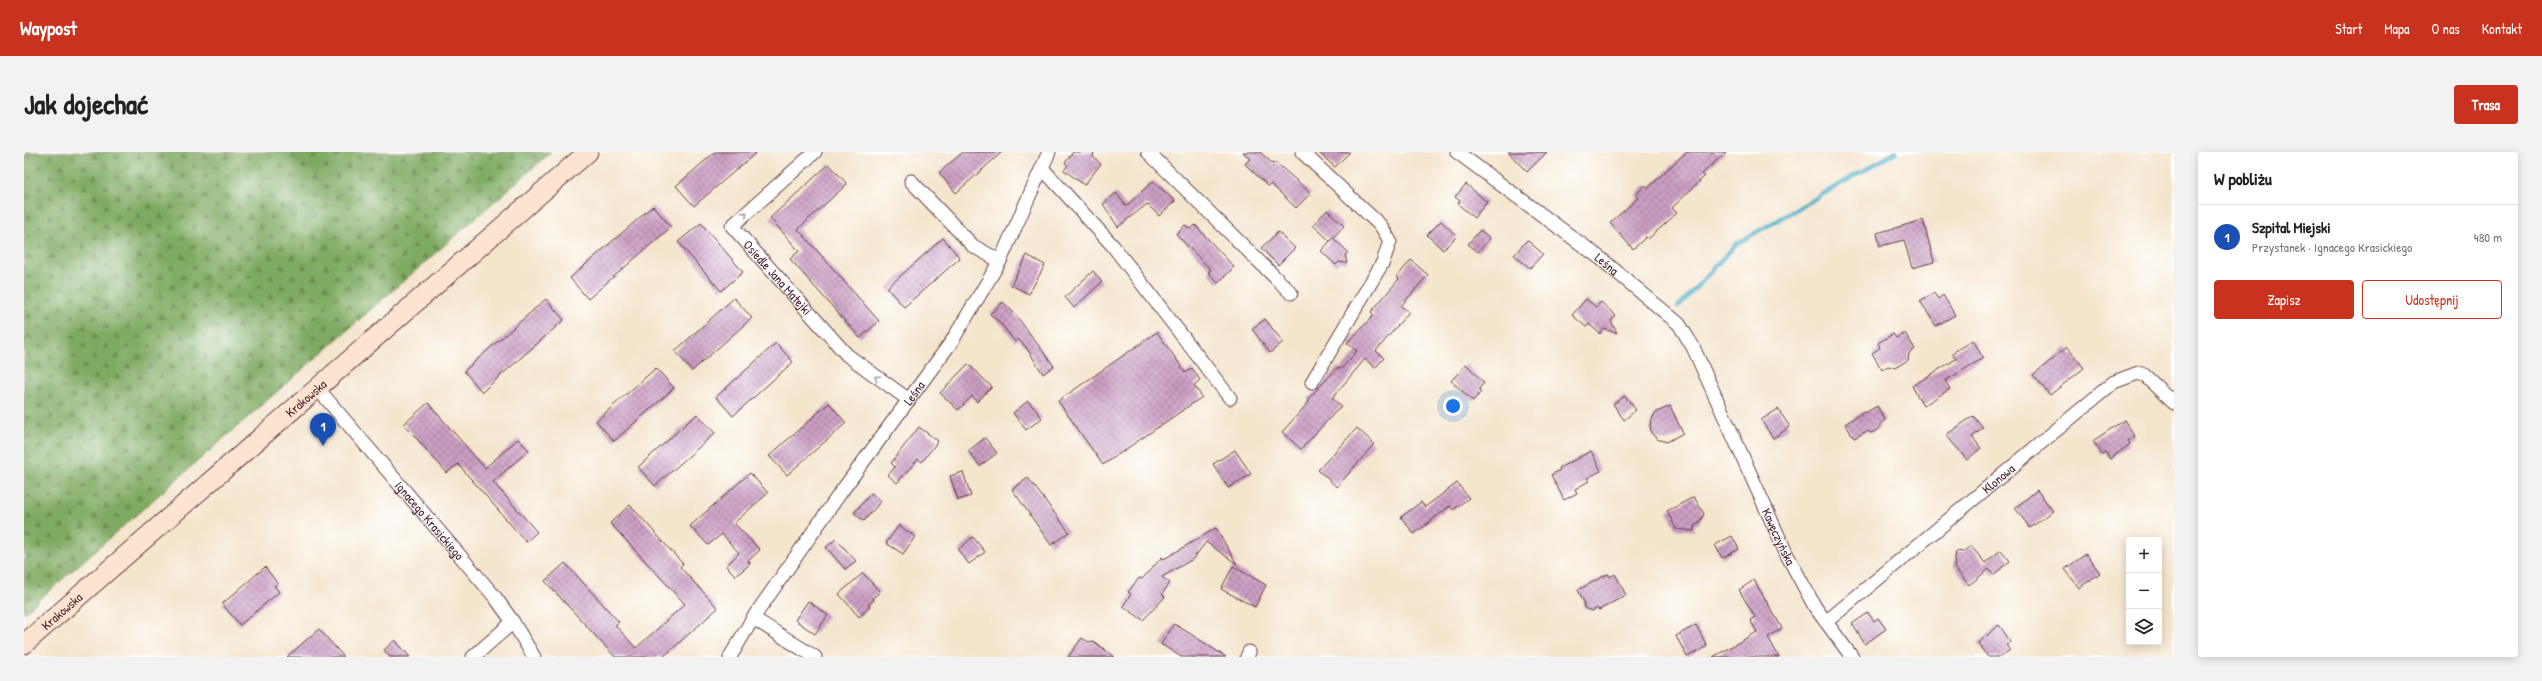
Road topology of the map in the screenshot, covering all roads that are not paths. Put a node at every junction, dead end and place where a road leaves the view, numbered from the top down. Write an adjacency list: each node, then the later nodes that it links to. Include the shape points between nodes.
1 (588, 152): 12 (street, Krakowska)
2 (815, 152): 14 (street, Osiedle Jana Matejki, one-way to 2, via 847,355 732,226)
3 (1050, 152): 7 (street, Leśna)
4 (1148, 152): 10 (street)
5 (1302, 152): 11 (street, via 1381,226 1390,241 1383,262)
6 (1457, 152): 16 (street, Leśna, via 1600,258 1679,324 1693,347)
7 (1043, 169): 9 (street, Leśna); 13 (street, via 1113,246)
8 (911, 181): 9 (street, via 973,246)
9 (1000, 261): 14 (street, Leśna, via 952,341)
10 (1290, 292)
11 (1312, 382)
12 (318, 390): 18 (street, Ignacego Krasickiego); 20 (street, Krakowska)
13 (1230, 398)
14 (909, 400): 17 (street, Leśna)
15 (2174, 403): 19 (street, Klonowa, via 2144,375 2138,373 2114,382)
16 (1721, 407): 19 (street, Kawęczyńska, via 1786,553)
17 (753, 618): 23 (street, Leśna); 24 (street)
18 (514, 622): 21 (street); 22 (street, Ignacego Krasickiego)
19 (1826, 622): 25 (street, Kawęczyńska)
20 (24, 644)
21 (473, 657)
22 (534, 657)
23 (730, 657)
24 (815, 657)
25 (1852, 657)

